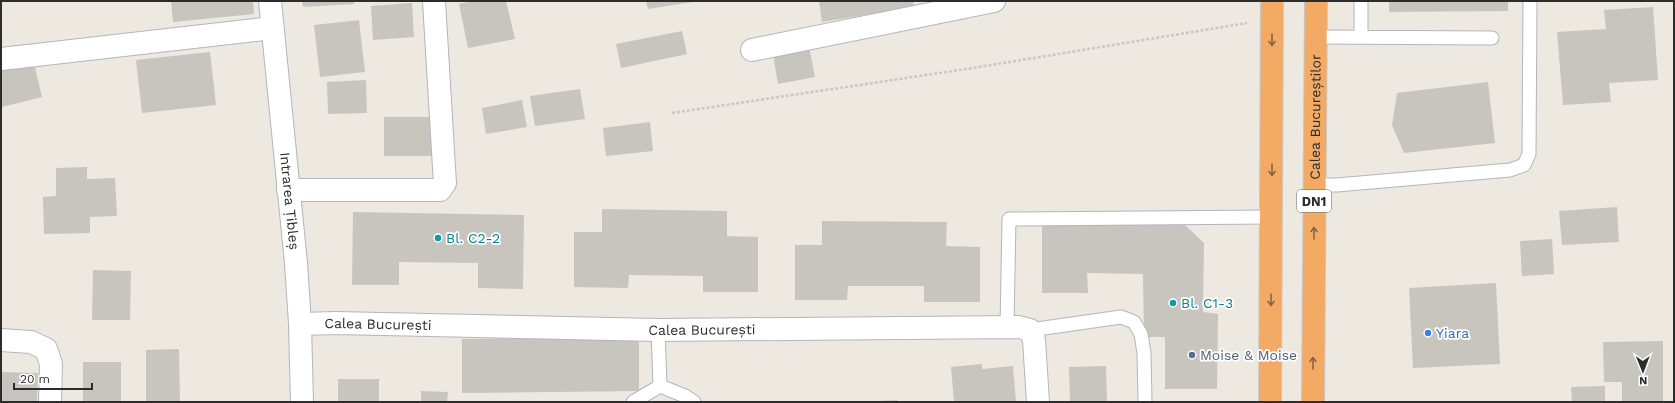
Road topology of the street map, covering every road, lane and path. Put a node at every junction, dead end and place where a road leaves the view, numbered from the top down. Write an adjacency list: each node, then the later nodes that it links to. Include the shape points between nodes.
1 (270, 1): 8 (street, Intrarea Țibleș)
2 (434, 1): 16 (street, via 444,168 444,183 440,190)
3 (994, 1): 12 (street)
4 (1316, 1): 9 (highway, Calea Bucureștilor / DN1)
5 (1361, 1): 10 (lane)
6 (1530, 1): 15 (lane, via 1529,154 1524,165 1510,170)
7 (1272, 10): 14 (path, via 973,68); 17 (highway, one-way to 17)
8 (272, 28): 13 (street); 16 (street, Intrarea Țibleș)
9 (1316, 37): 10 (lane); 15 (highway, Calea Bucureștilor / DN1)
10 (1362, 37): 11 (lane)
11 (1492, 38)
12 (752, 50)
13 (1, 59)
14 (672, 113)
15 (1314, 185): 31 (highway, Calea Bucureștilor / DN1, one-way to 15)
16 (288, 190): 18 (street, Intrarea Țibleș)
17 (1271, 217): 19 (lane, via 1009,219); 30 (highway, one-way to 30)
18 (300, 324): 20 (street, Calea București); 25 (street, Intrarea Țibleș)
19 (1007, 327): 20 (street, Calea București); 21 (street, Calea București)
20 (658, 330): 23 (lane)
21 (1030, 330): 28 (street, via 1034,340); 29 (lane, via 1107,318 1121,317 1134,322 1141,334 1144,353)
22 (1, 340): 24 (street, via 30,342 46,349 52,364)
23 (660, 386): 26 (lane); 27 (lane)
24 (50, 402)
25 (302, 402)
26 (633, 402)
27 (694, 402)
28 (1038, 402)
29 (1145, 402)
30 (1270, 402)
31 (1313, 402)

